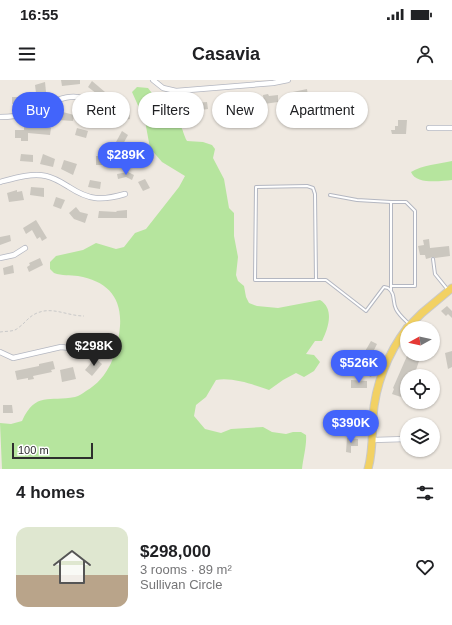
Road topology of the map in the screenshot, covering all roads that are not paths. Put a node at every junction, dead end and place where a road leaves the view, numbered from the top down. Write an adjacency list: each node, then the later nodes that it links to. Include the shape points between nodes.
1 (153, 80): 2 (street, via 163,88 179,91)
2 (288, 80)
3 (72, 97): 4 (street, via 62,98 23,114)
4 (0, 117)
5 (429, 128): 6 (street)
6 (452, 128)
7 (0, 182): 8 (street, via 25,176 42,176 56,179 82,194 95,198 107,199)
8 (125, 194)
9 (330, 195): 10 (lane)
10 (391, 202): 15 (lane); 15 (lane, via 406,202 415,211 415,286)
11 (26, 248): 12 (street, via 14,255)
12 (0, 258)
13 (433, 259): 17 (lane, via 435,274)
14 (316, 280): 14 (lane, via 255,280 256,187 313,188); 16 (lane, via 326,280 366,311 384,287)
15 (392, 286): 16 (lane)
16 (391, 290): 18 (lane, via 396,309)
17 (450, 290): 19 (main road)
18 (404, 321)
19 (415, 321)
20 (400, 340): 24 (main road, via 379,384)
21 (78, 349): 22 (street, via 61,347 13,358)
22 (0, 352)
23 (400, 439): 24 (street)
24 (372, 440): 25 (main road)
25 (368, 469)

